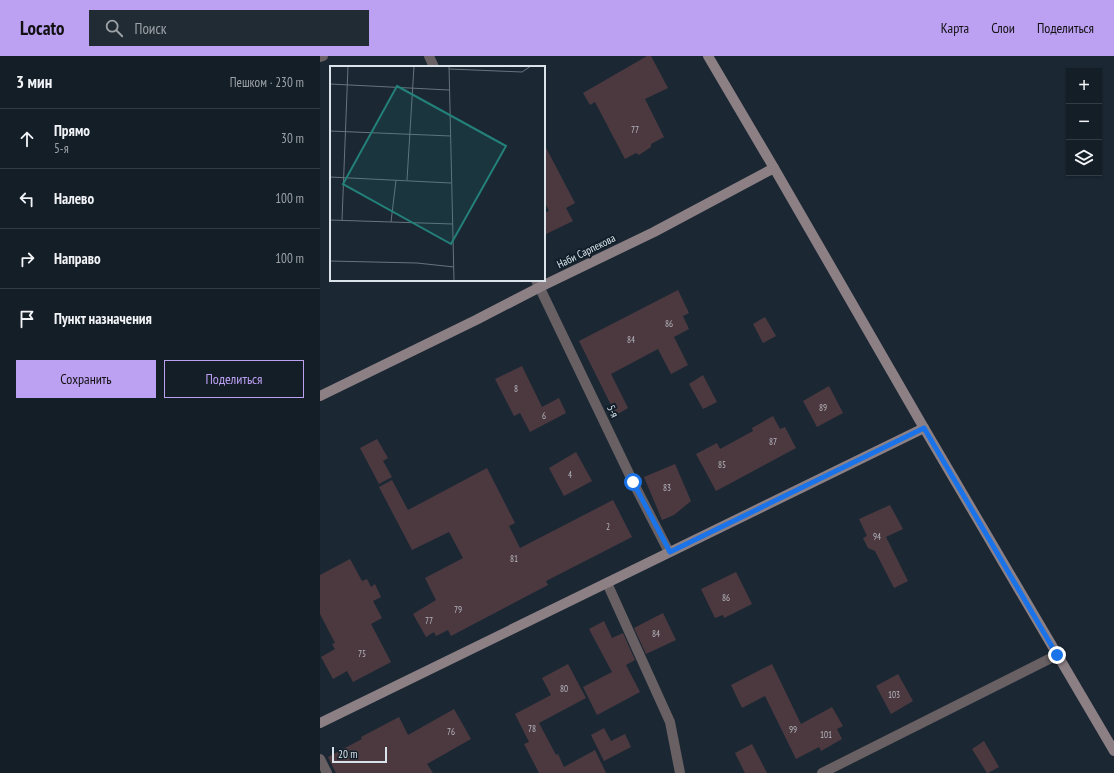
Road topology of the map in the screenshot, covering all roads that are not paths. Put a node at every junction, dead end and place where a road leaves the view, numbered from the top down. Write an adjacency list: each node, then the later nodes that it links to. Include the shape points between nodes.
1 (323, 56): 4 (street)
2 (429, 56): 5 (street)
3 (708, 56): 6 (street)
4 (320, 57)
5 (434, 66)
6 (774, 168): 7 (street, Наби Сарпекова, via 654,232); 10 (street)
7 (545, 280)
8 (538, 283): 9 (street, Наби Сарпекова, via 476,320); 11 (street, 5-я, via 633,482)
9 (320, 396)
10 (924, 428): 11 (street); 13 (street)
11 (670, 552): 12 (street)
12 (606, 583): 14 (street); 18 (street, via 670,722)
13 (1057, 655): 15 (street); 19 (street)
14 (320, 723)
15 (1114, 751)
16 (320, 759): 17 (street)
17 (327, 773)
18 (680, 773)
19 (822, 773)

